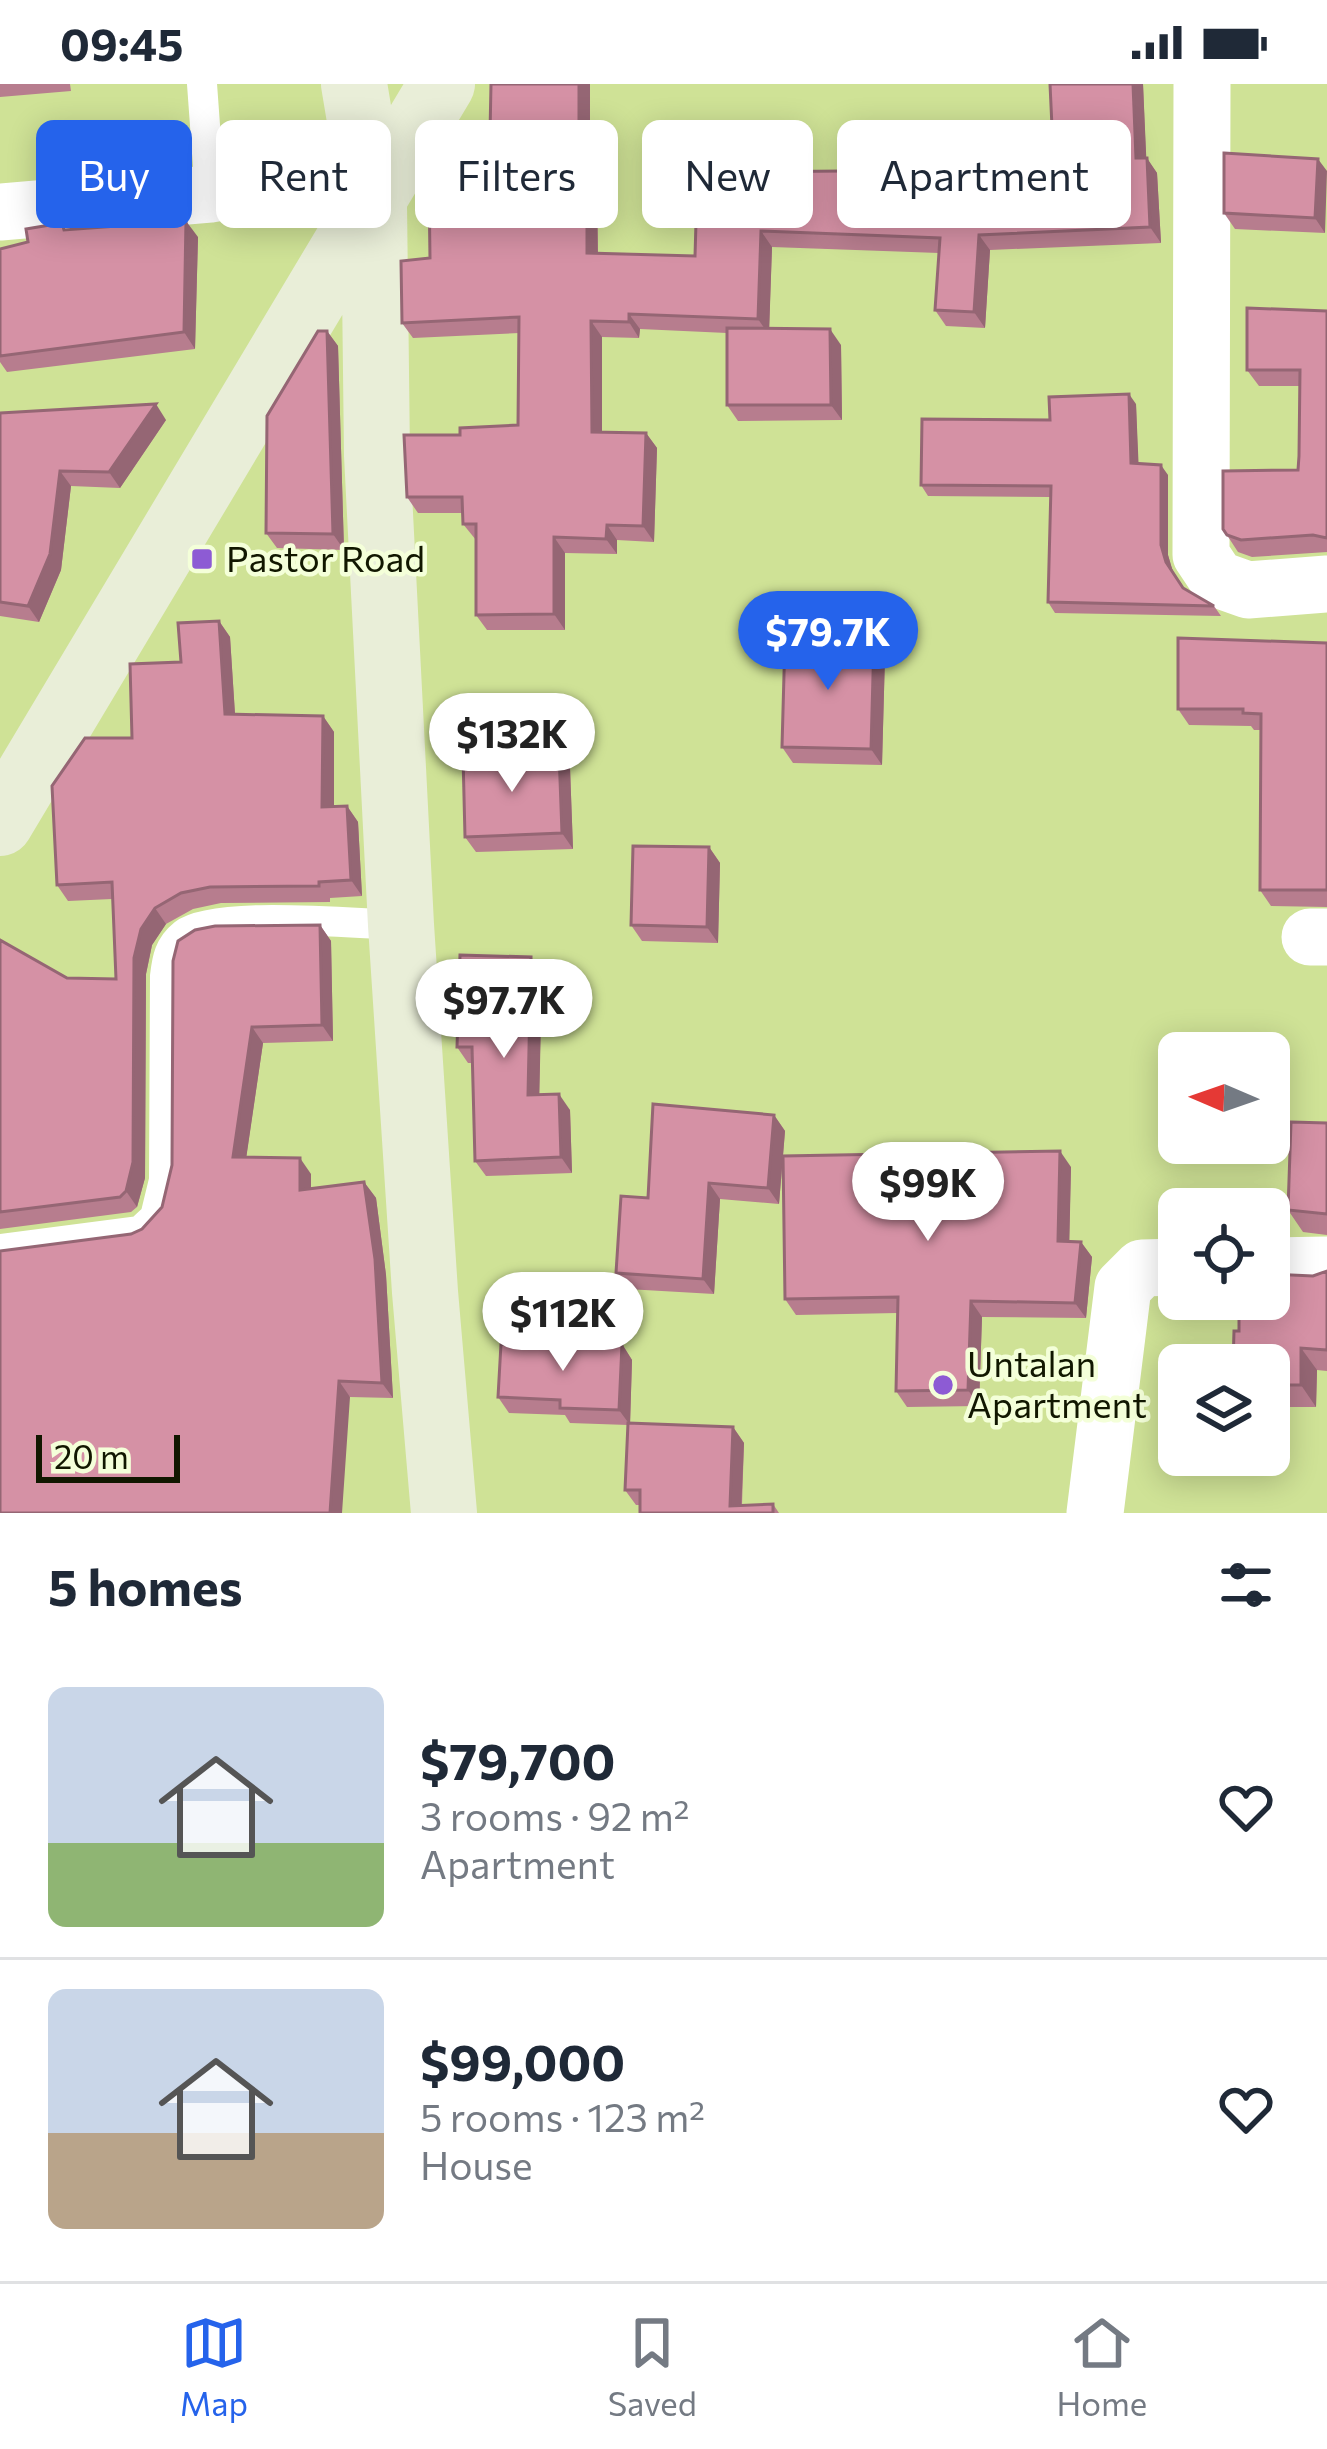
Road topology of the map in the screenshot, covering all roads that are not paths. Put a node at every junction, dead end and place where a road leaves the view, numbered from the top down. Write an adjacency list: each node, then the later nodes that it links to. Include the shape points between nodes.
1 (202, 84): 7 (lane)
2 (354, 84): 5 (street)
3 (442, 84): 6 (street)
4 (1202, 84): 12 (street, via 1201,555 1217,579 1248,590)
5 (360, 120)
6 (391, 157)
7 (210, 194): 8 (street); 9 (street)
8 (216, 194)
9 (0, 212)
10 (346, 228): 13 (street)
11 (371, 228): 14 (street)
12 (1327, 584)
13 (0, 824)
14 (401, 925): 15 (lane, via 214,921 185,932 169,951 165,976 164,1180 154,1217 140,1231); 19 (street)
15 (0, 1249)
16 (1327, 1265): 17 (street)
17 (1290, 1266)
18 (1158, 1268): 20 (street, via 1142,1268 1123,1287)
19 (444, 1513)
20 (1095, 1513)

